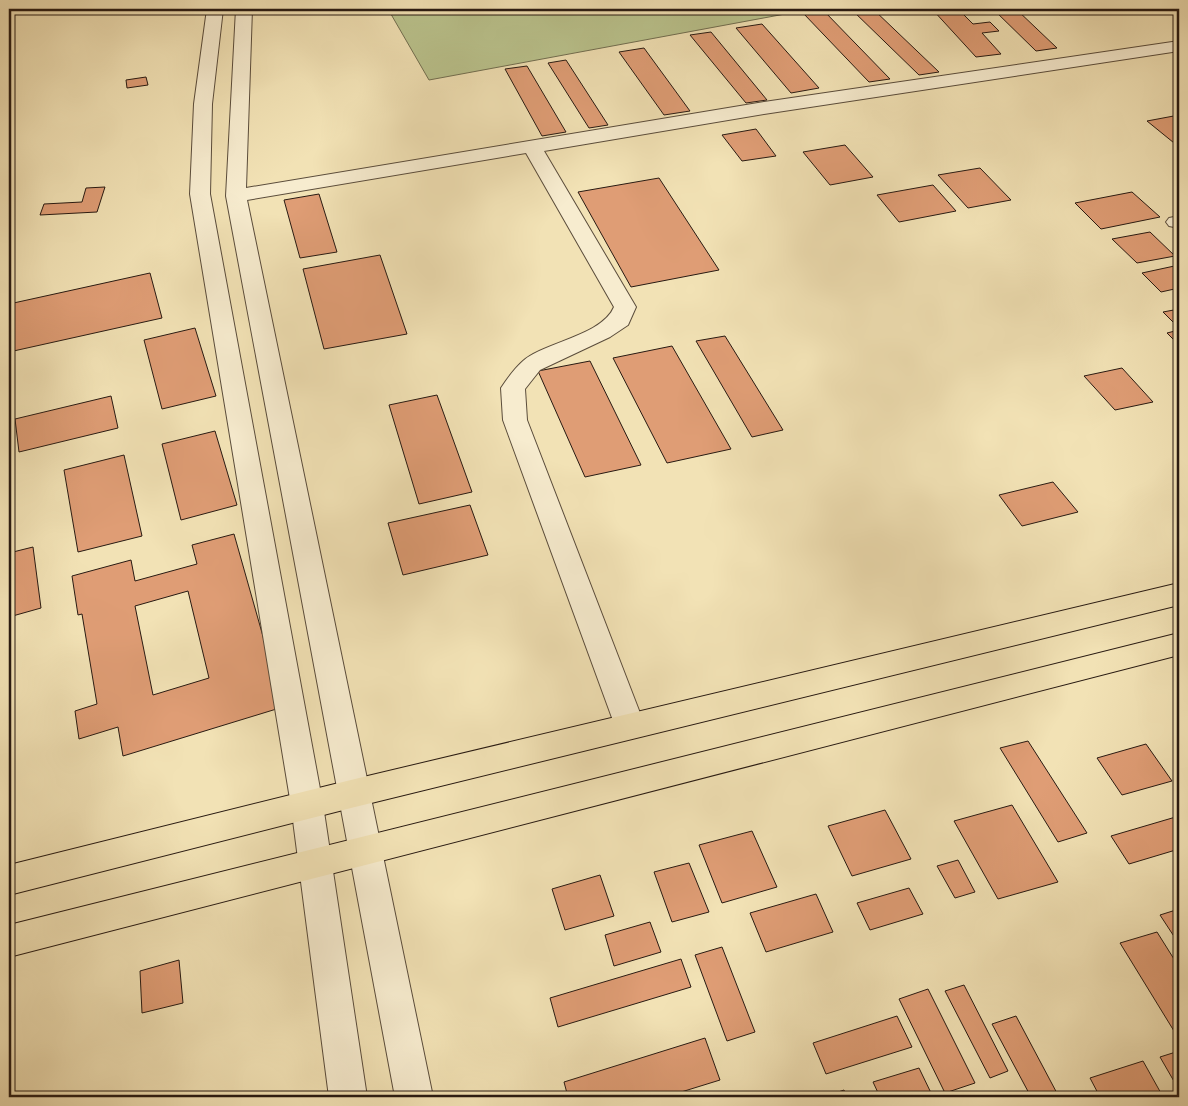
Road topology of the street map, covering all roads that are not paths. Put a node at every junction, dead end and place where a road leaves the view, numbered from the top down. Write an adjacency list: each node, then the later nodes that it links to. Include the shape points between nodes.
1 (215, 9): 10 (street, via 204,104 200,194)
2 (244, 9): 5 (street)
3 (1179, 46): 4 (street, via 764,108)
4 (532, 147): 5 (street); 8 (street, via 625,307 620,320 532,365 513,388 515,420)
5 (236, 196): 9 (street)
6 (1179, 594): 8 (main road)
7 (1179, 644): 11 (main road)
8 (630, 726): 9 (main road)
9 (355, 793): 10 (main road); 11 (street)
10 (307, 805): 12 (street); 13 (main road)
11 (365, 850): 12 (main road); 16 (street)
12 (315, 862): 14 (main road); 15 (street)
13 (9, 880)
14 (9, 941)
15 (348, 1097)
16 (414, 1097)

